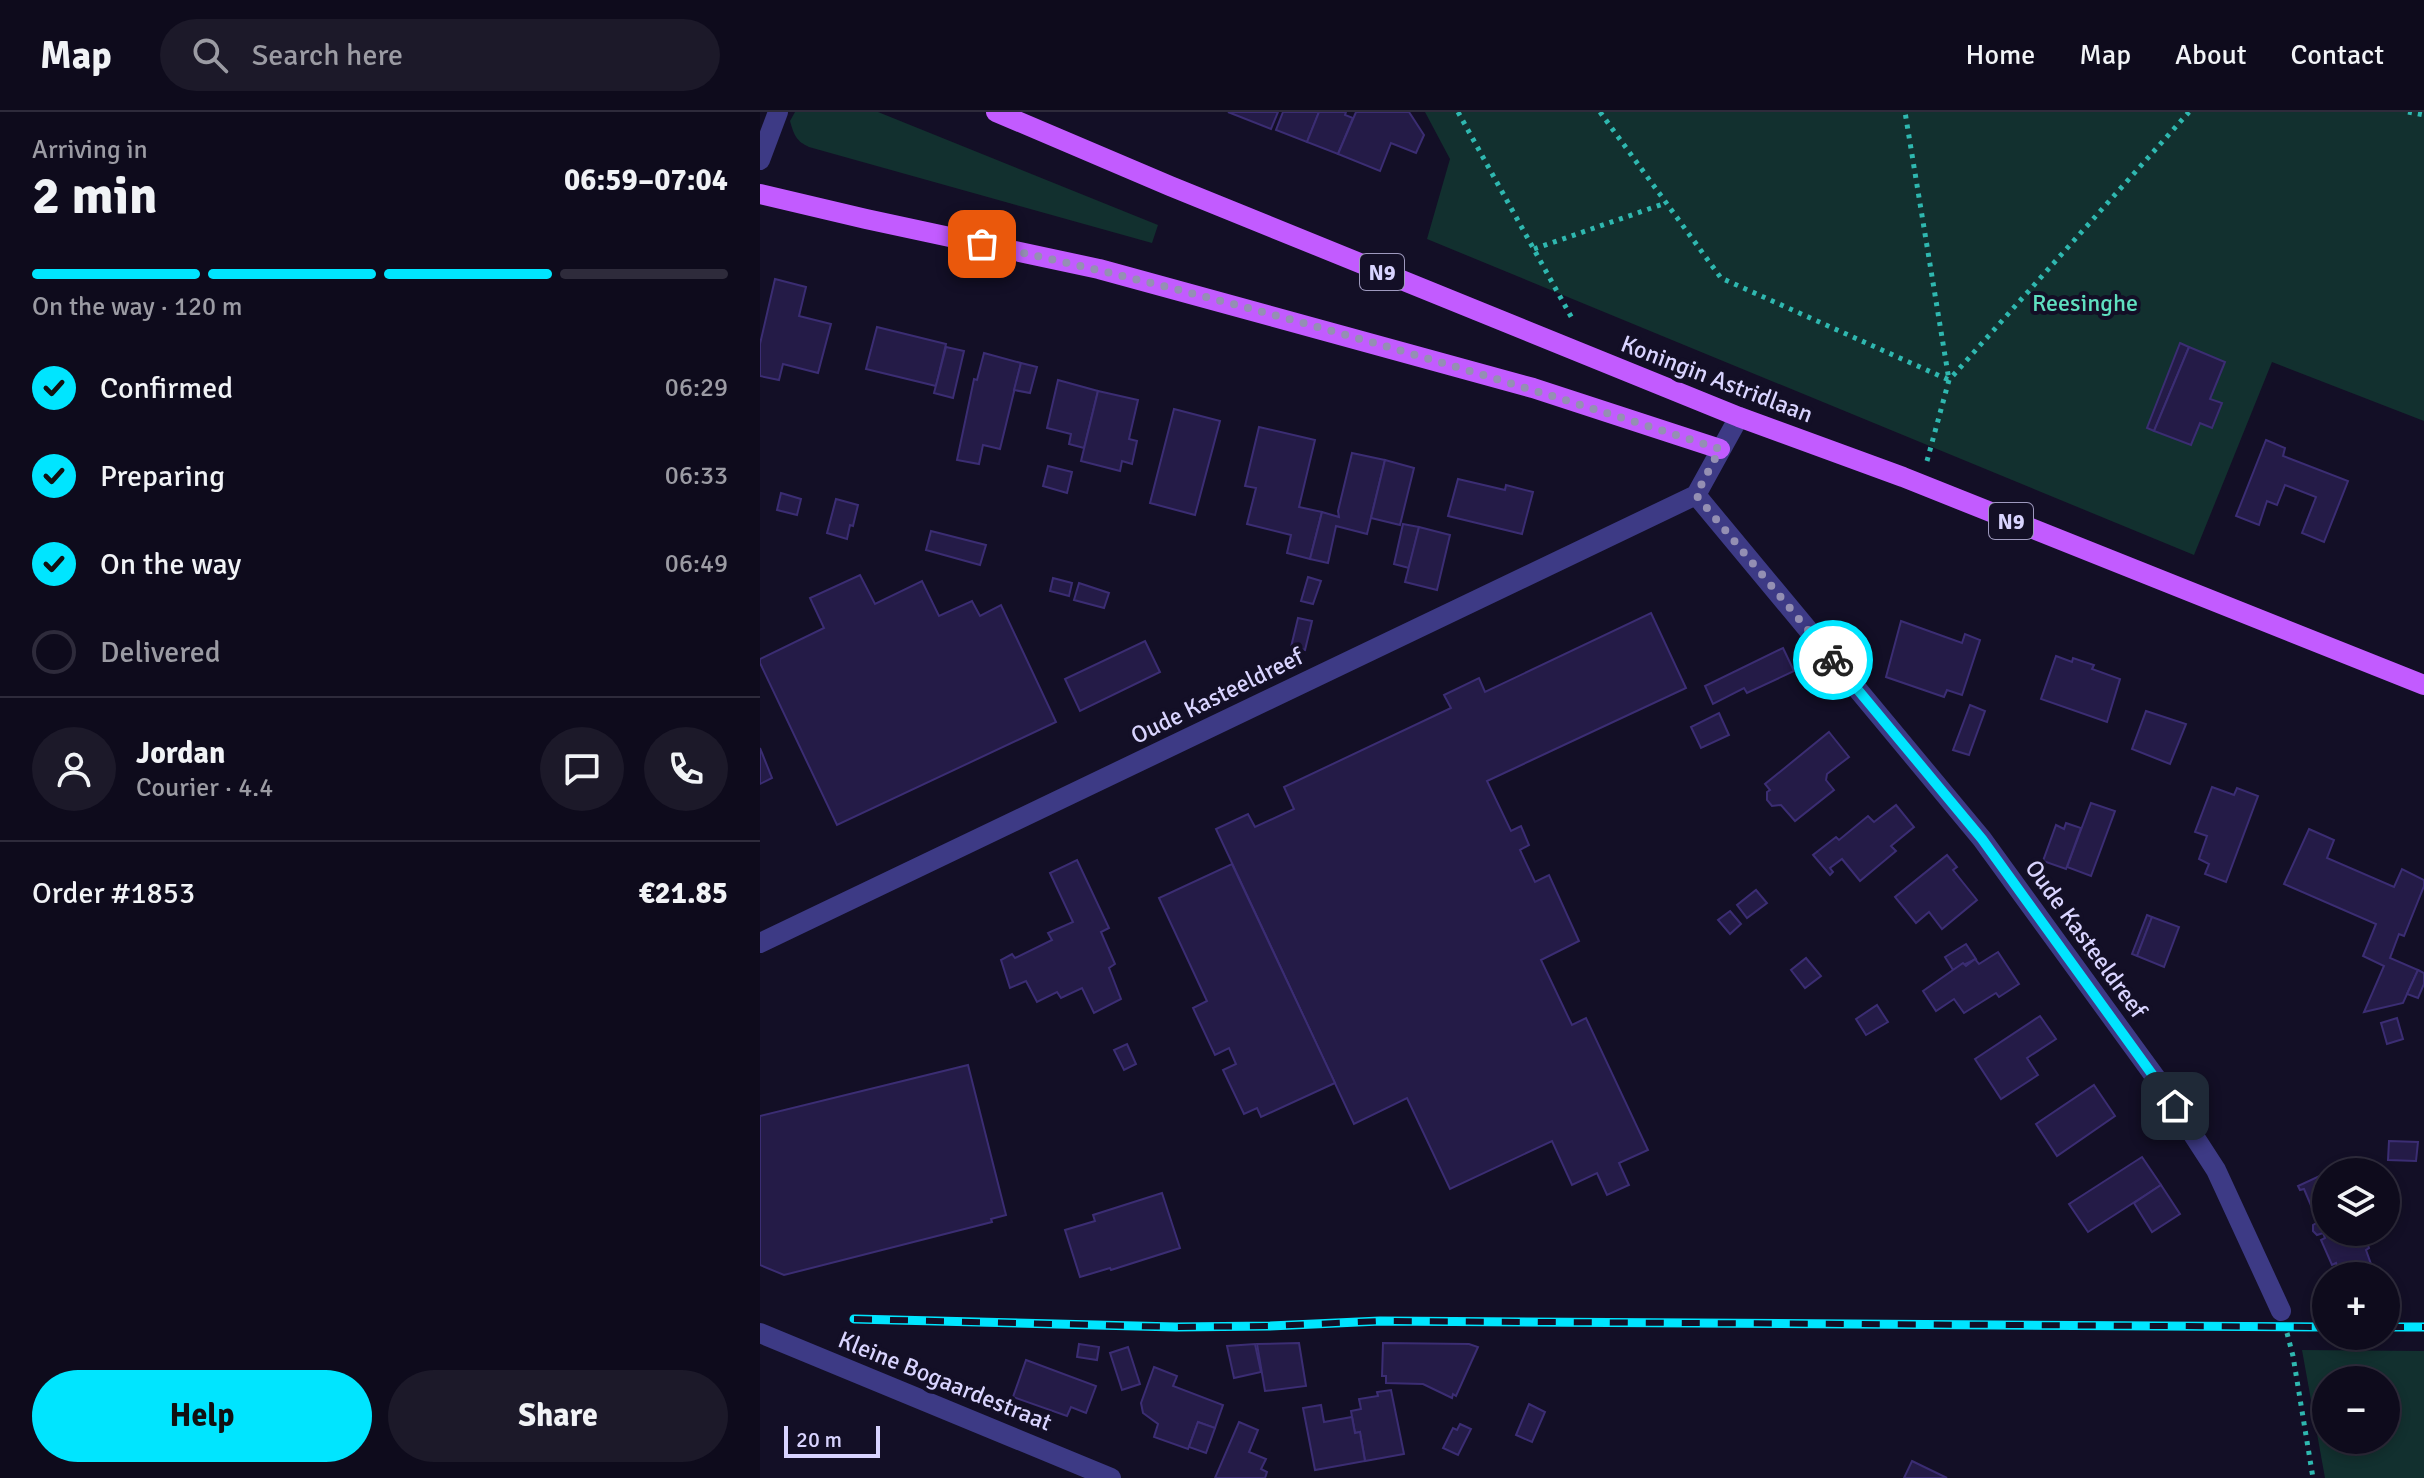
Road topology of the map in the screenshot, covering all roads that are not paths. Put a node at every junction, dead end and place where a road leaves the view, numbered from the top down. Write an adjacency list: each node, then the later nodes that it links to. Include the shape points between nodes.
1 (778, 112): 3 (street)
2 (996, 112): 5 (main road, Koningin Astridlaan / N9)
3 (760, 160)
4 (760, 194): 6 (main road, via 1099,269 1533,388)
5 (1739, 417): 6 (street); 8 (main road, Koningin Astridlaan / N9)
6 (1720, 449): 7 (street)
7 (1696, 495): 9 (street, Oude Kasteeldreef); 10 (street, Oude Kasteeldreef, via 1982,839 2161,1085 2216,1170)
8 (2424, 685)
9 (760, 943)
10 (2281, 1311)
11 (760, 1333): 12 (street, Kleine Bogaardestraat)
12 (1111, 1478)

